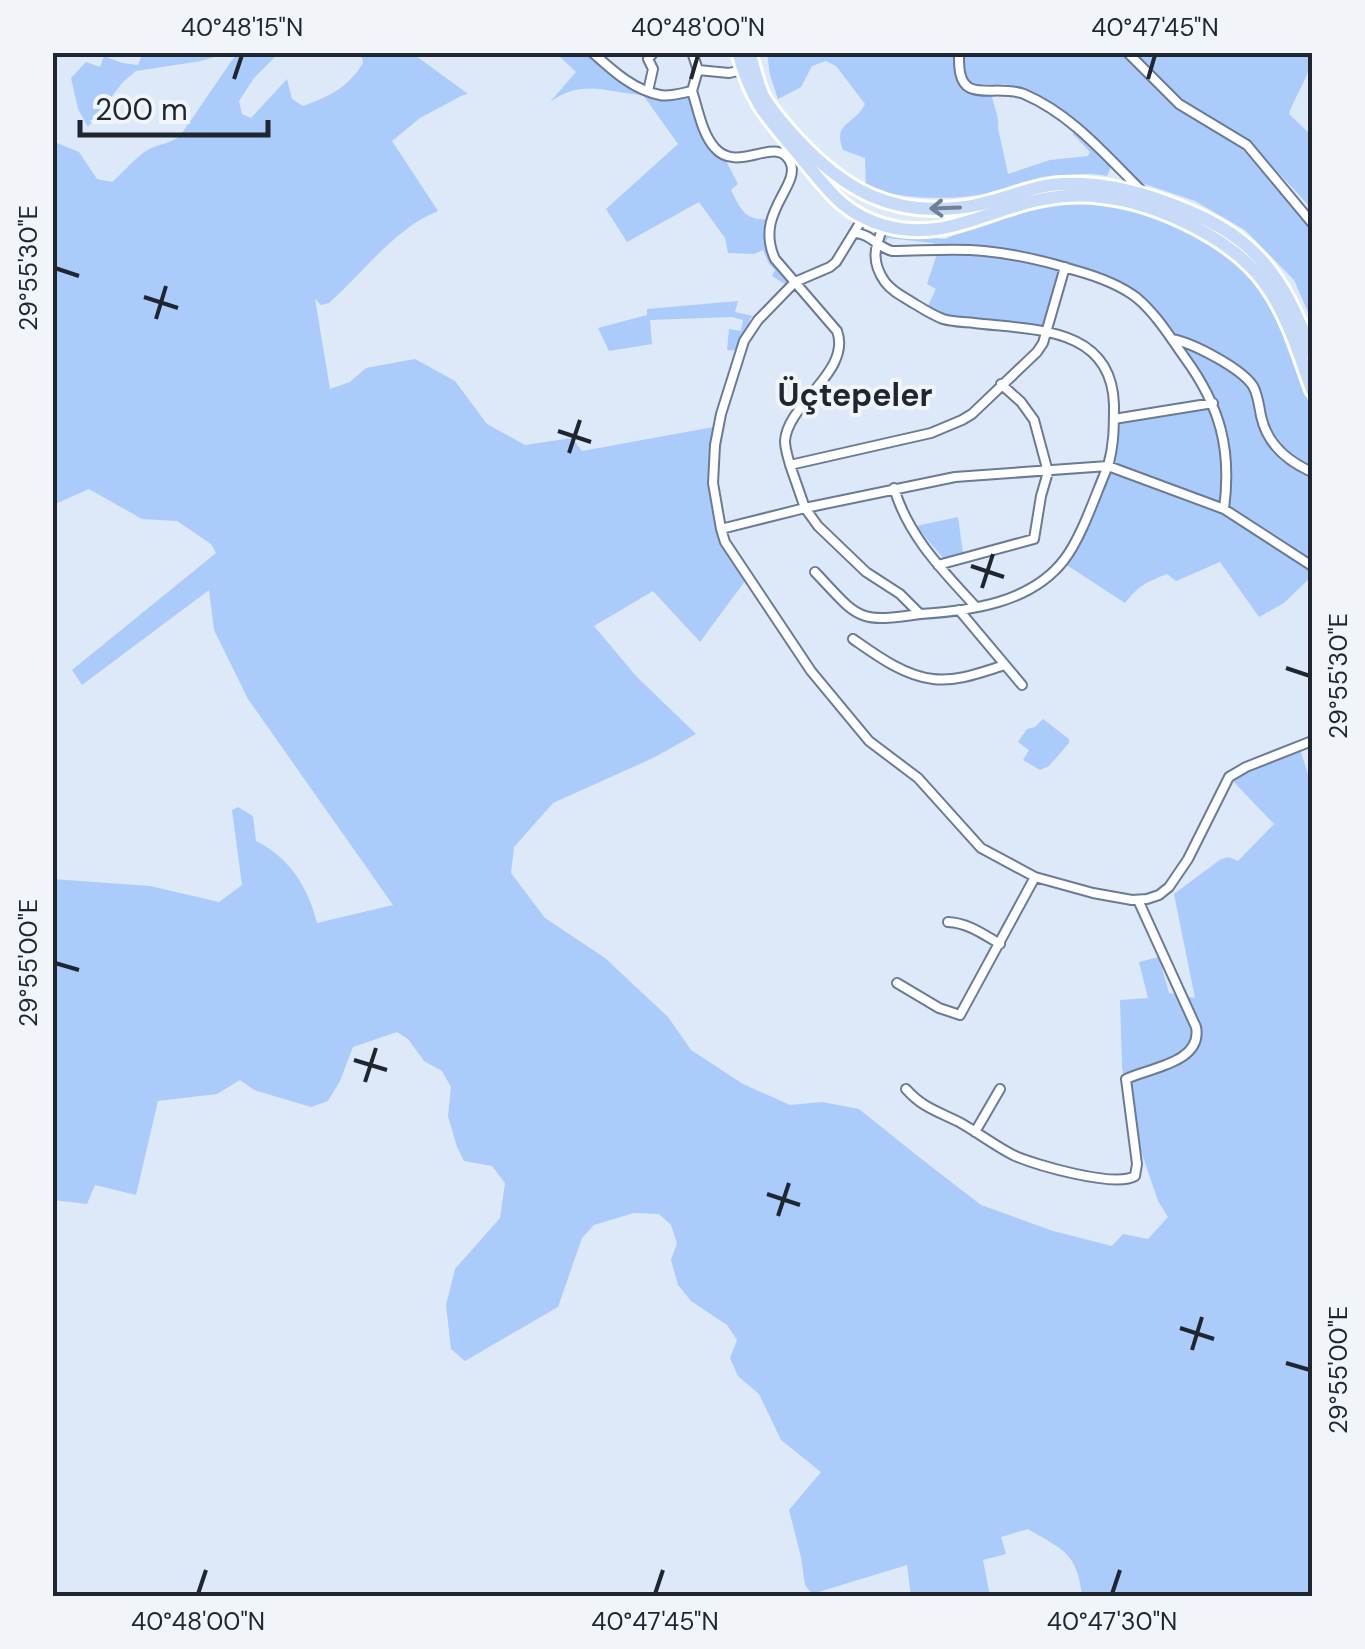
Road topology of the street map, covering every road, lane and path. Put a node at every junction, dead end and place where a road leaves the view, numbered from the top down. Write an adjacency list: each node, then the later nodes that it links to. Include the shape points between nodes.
1 (592, 52): 11 (street)
2 (654, 52): 11 (street)
3 (692, 52): 8 (street)
4 (738, 52): 9 (main road)
5 (749, 52): 16 (main road, via 777,118 828,171)
6 (958, 52): 13 (street, via 967,86 1014,91 1040,102)
7 (1127, 52): 18 (street, via 1180,104 1247,144)
8 (698, 70): 9 (street); 10 (street)
9 (742, 70): 12 (main road)
10 (692, 90): 11 (street, via 664,96); 12 (street, via 718,151 742,158 776,151)
11 (648, 91)
12 (793, 157): 17 (main road, via 830,195); 23 (street, via 768,236 775,259)
13 (1114, 163): 14 (street); 15 (street)
14 (1112, 186): 15 (main road); 16 (main road, one-way to 16, via 1048,186 951,209)
15 (1147, 196): 26 (main road, via 1205,218 1247,244 1284,290)
16 (883, 200): 17 (main road, via 869,206); 19 (main road, via 890,217)
17 (866, 219): 19 (main road); 20 (street)
18 (1312, 223)
19 (884, 226): 21 (street); 28 (main road, via 942,230 1032,202 1078,196 1126,201 1185,223 1235,251 1264,282)
20 (855, 233): 21 (street); 23 (street, via 830,268)
21 (876, 243): 22 (street, via 892,251 982,251); 24 (street, via 876,268 890,288 945,320)
22 (1065, 267): 24 (street); 25 (street, via 1129,292)
23 (795, 282): 31 (street, via 840,338 832,367 786,436); 38 (street, via 751,330 726,396 714,463)
24 (1047, 332): 27 (street, via 1036,352); 30 (street, via 1086,345 1102,363 1114,390)
25 (1172, 339): 29 (street); 34 (street, via 1245,377 1272,443)
26 (1312, 354)
27 (1001, 384): 31 (street, via 972,414 931,433); 33 (street, via 1034,420)
28 (1312, 390)
29 (1213, 403): 30 (street); 37 (street, via 1224,440)
30 (1114, 419): 32 (street)
31 (790, 464): 36 (street)
32 (1108, 466): 33 (street); 37 (street); 42 (street, via 1064,560 1018,595)
33 (1048, 472): 35 (street); 39 (street, via 1034,539)
34 (1312, 472)
35 (894, 488): 36 (street); 39 (street, via 914,534)
36 (805, 508): 38 (street); 44 (street, via 866,572)
37 (1224, 509): 40 (street)
38 (720, 529): 49 (street, via 811,671 869,741 918,778 981,848)
39 (938, 565): 42 (street)
40 (1312, 566)
41 (816, 572): 44 (street, via 863,617)
42 (976, 607): 43 (street)
43 (959, 610): 44 (street); 46 (street)
44 (920, 614)
45 (853, 639): 46 (street, via 932,679)
46 (1005, 665): 47 (street)
47 (1022, 685)
48 (1312, 741): 50 (street, via 1228,777 1188,860 1159,895)
49 (1035, 877): 50 (street); 52 (street)
50 (1138, 900): 56 (street, via 1198,1037 1183,1056 1126,1079 1134,1176 1124,1181 1049,1167)
51 (948, 922): 52 (street)
52 (1000, 944): 53 (street, via 960,1015)
53 (897, 983)
54 (1000, 1088): 56 (street)
55 (906, 1089): 56 (street, via 926,1108)
56 (974, 1132)

